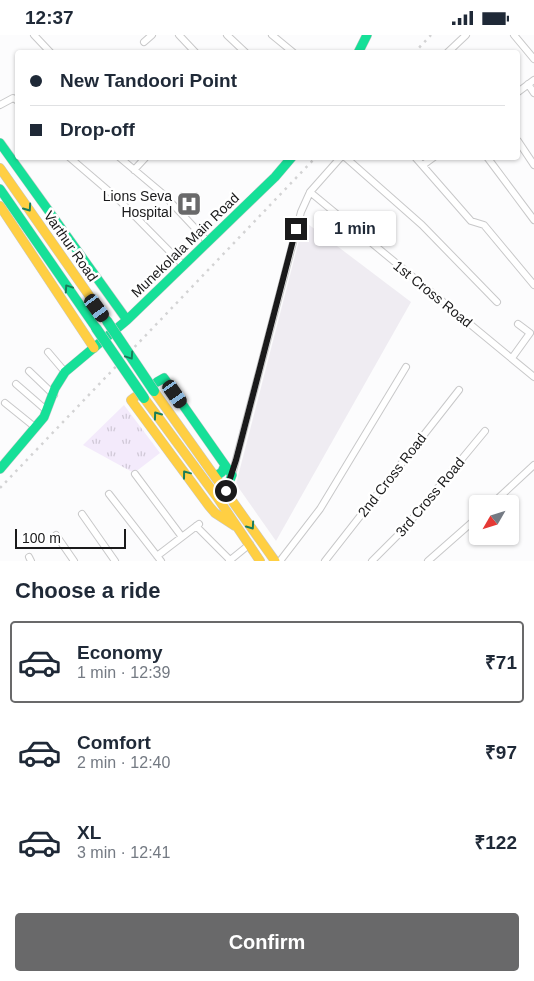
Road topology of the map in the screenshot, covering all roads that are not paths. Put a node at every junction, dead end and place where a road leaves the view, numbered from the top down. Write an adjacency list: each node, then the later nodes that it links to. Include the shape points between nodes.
1 (34, 35): 10 (street)
2 (152, 35): 9 (street)
3 (179, 35): 11 (street)
4 (227, 35): 12 (street)
5 (272, 35): 13 (street)
6 (367, 35): 14 (street)
7 (466, 35): 15 (street)
8 (514, 35): 16 (street)
9 (144, 43)
10 (48, 50)
11 (191, 50)
12 (243, 50)
13 (290, 50)
14 (360, 50)
15 (450, 50)
16 (534, 59)
17 (531, 82): 18 (street); 19 (street)
18 (520, 90)
19 (534, 93)
20 (15, 99): 21 (street)
21 (0, 105)
22 (0, 143): 45 (street)
23 (520, 144): 34 (street)
24 (72, 160): 42 (street, via 118,199)
25 (122, 160): 36 (street)
26 (143, 160): 36 (street)
27 (288, 160): 41 (street, Munekolala Main Road)
28 (338, 160): 38 (street)
29 (348, 160): 44 (street, via 422,225)
30 (418, 160): 33 (street)
31 (430, 160): 33 (street)
32 (489, 160): 40 (street)
33 (423, 165): 43 (street, via 471,221 484,225)
34 (534, 165)
35 (0, 168): 55 (street, Varthur Road, one-way to 55, bridge, via 106,321)
36 (134, 170): 41 (street, via 163,194)
37 (0, 189): 75 (street, Varthur Road, one-way to 37, bridge, via 137,399 96,328)
38 (310, 192): 49 (street, 1st Cross Road); 66 (street, via 301,211)
39 (0, 206): 47 (street)
40 (534, 220)
41 (208, 242): 42 (street, Munekolala Main Road)
42 (184, 266): 45 (street, Munekolala Main Road)
43 (534, 285)
44 (497, 302)
45 (127, 320): 47 (street, Munekolala Main Road)
46 (518, 324): 49 (street, via 530,333)
47 (94, 347): 52 (street, Munekolala Main Road)
48 (48, 352): 52 (street)
49 (512, 359): 53 (street, 1st Cross Road)
50 (406, 367): 82 (street, via 320,509)
51 (29, 371): 57 (street)
52 (66, 372): 57 (street)
53 (534, 377)
54 (16, 384): 59 (street)
55 (159, 384): 62 (street); 67 (street, Varthur Road)
56 (459, 390): 83 (street, 2nd Cross Road)
57 (54, 395): 59 (street)
58 (5, 403): 60 (street)
59 (46, 410): 60 (street)
60 (36, 428): 64 (street)
61 (485, 431): 84 (street, 3rd Cross Road, via 403,530)
62 (225, 465): 66 (street); 67 (street)
63 (534, 465): 70 (street)
64 (0, 469)
65 (135, 474): 74 (street)
66 (232, 475): 68 (street)
67 (216, 476): 68 (street, Varthur Road)
68 (226, 491): 81 (street, Varthur Road, one-way to 81)
69 (109, 494): 76 (street)
70 (502, 495)
71 (82, 514): 78 (street)
72 (469, 525): 85 (street)
73 (56, 535): 77 (street)
74 (182, 537): 76 (street); 79 (street, via 198,525)
75 (250, 544): 79 (street); 80 (street, Varthur Road)
76 (159, 559)
77 (74, 561)
78 (115, 561)
79 (230, 561)
80 (260, 561)
81 (276, 561)
82 (280, 561)
83 (325, 561)
84 (372, 561)
85 (428, 561)

